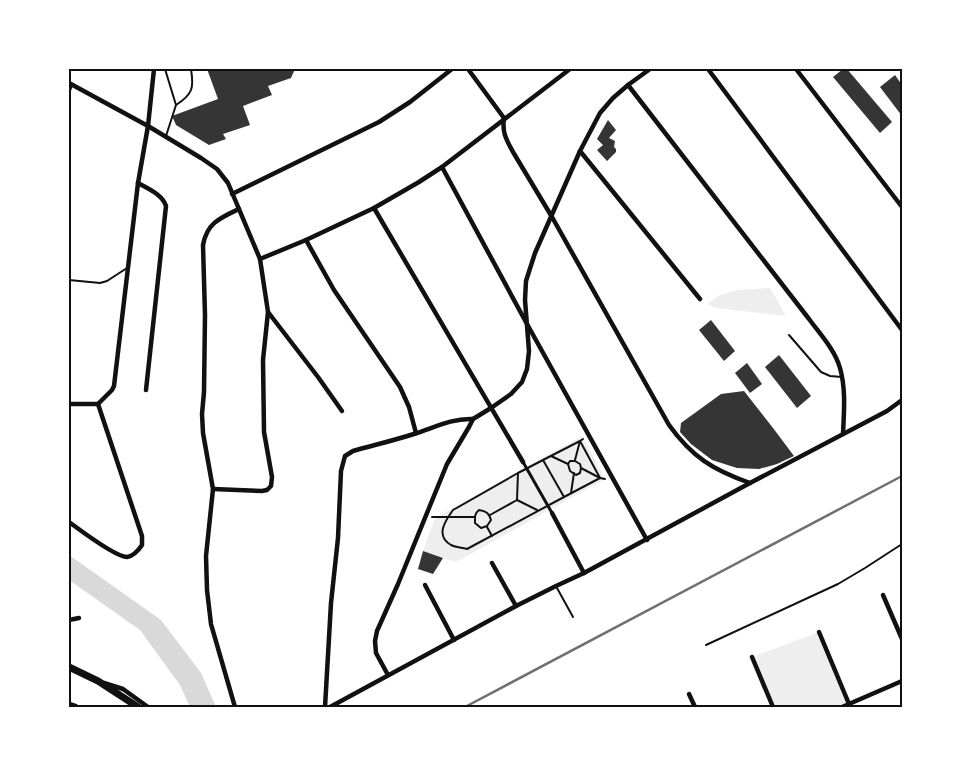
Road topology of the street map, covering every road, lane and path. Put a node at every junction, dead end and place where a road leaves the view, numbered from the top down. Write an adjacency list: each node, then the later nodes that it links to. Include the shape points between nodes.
1 (154, 69): 15 (street)
2 (165, 69): 13 (lane)
3 (192, 69): 13 (lane, via 192,90)
4 (452, 69): 20 (street, via 379,122)
5 (468, 69): 14 (street)
6 (570, 69): 14 (street)
7 (650, 69): 11 (street)
8 (708, 69): 32 (street)
9 (796, 69): 21 (street)
10 (70, 84): 12 (lane); 15 (street)
11 (628, 85): 17 (street, via 600,113); 34 (street, via 826,342)
12 (69, 94)
13 (176, 105): 16 (lane)
14 (504, 118): 18 (street); 24 (street, via 503,129 508,143)
15 (148, 126): 16 (street); 19 (street)
16 (166, 136): 20 (street, via 217,169)
17 (580, 151): 24 (street); 29 (street)
18 (442, 167): 22 (street); 31 (street)
19 (138, 183): 27 (street); 35 (street, via 158,194 166,206)
20 (232, 194): 23 (street)
21 (902, 207)
22 (374, 208): 25 (street); 39 (street)
23 (239, 209): 26 (street); 58 (street, via 216,220 203,245 202,414)
24 (552, 217): 31 (street, via 526,281); 57 (street, via 677,436 700,459 717,470)
25 (306, 240): 26 (street); 42 (street, via 334,290 400,388)
26 (260, 259): 30 (street)
27 (128, 266): 28 (lane, via 100,283); 38 (street, via 114,386)
28 (69, 280)
29 (700, 299)
30 (268, 312): 40 (street); 58 (street, via 263,360 263,411 272,484 262,491)
31 (527, 324): 39 (street, via 527,369 522,382); 44 (street)
32 (902, 330)
33 (788, 335): 34 (lane, via 821,372)
34 (842, 377): 43 (street)
35 (146, 390)
36 (902, 400): 43 (street)
37 (69, 404): 38 (street)
38 (98, 404): 69 (street, via 142,536 142,545 134,554 124,557)
39 (491, 408): 41 (street); 49 (street)
40 (342, 411)
41 (472, 419): 42 (street); 66 (street, via 447,464)
42 (416, 433): 99 (street, via 353,451 343,460)
43 (843, 434): 57 (street)
44 (589, 436): 45 (path); 55 (street)
45 (580, 442): 46 (path); 48 (path); 56 (path)
46 (551, 456): 47 (path); 50 (path)
47 (544, 460): 51 (path); 60 (path)
48 (575, 461): 50 (path, via 570,460); 52 (path)
49 (523, 462): 51 (street)
50 (568, 464): 54 (path)
51 (527, 468): 53 (path); 62 (street)
52 (581, 468): 54 (path, via 576,475); 56 (path)
53 (518, 473): 61 (path); 67 (path, via 453,510)
54 (574, 473): 59 (path)
55 (612, 476): 56 (path, via 606,480); 72 (street)
56 (600, 478): 59 (path)
57 (750, 483): 72 (street)
58 (213, 489): 98 (street, via 206,556 207,590 211,624)
59 (571, 493): 60 (path)
60 (564, 497): 62 (path)
61 (517, 500): 63 (path); 65 (path)
62 (548, 505): 63 (path); 64 (street)
63 (538, 511): 71 (path)
64 (552, 513): 75 (street)
65 (490, 515): 68 (path, via 479,510); 70 (path)
66 (425, 517): 67 (path); 89 (street, via 377,630 376,653)
67 (448, 517): 68 (path); 71 (path, via 442,530 443,537 451,545 467,549)
68 (474, 517): 70 (path, via 475,524 481,528)
69 (69, 522)
70 (487, 526): 71 (path)
71 (492, 536)
72 (647, 540): 75 (street)
73 (902, 544): 86 (lane, via 838,584)
74 (492, 563): 79 (street)
75 (584, 573): 77 (street)
76 (425, 585): 85 (street)
77 (556, 586): 79 (street); 80 (lane)
78 (883, 595): 84 (street)
79 (516, 606): 85 (street)
80 (573, 617)
81 (79, 618): 82 (street)
82 (69, 620)
83 (819, 632): 93 (street)
84 (902, 639)
85 (454, 640): 89 (street)
86 (706, 645)
87 (752, 657): 102 (street)
88 (69, 667): 91 (highway)
89 (388, 675): 100 (street)
90 (902, 680): 93 (street)
91 (98, 681): 96 (highway); 97 (street, via 122,689)
92 (689, 694): 101 (street)
93 (849, 704): 103 (street)
94 (69, 705): 95 (highway)
95 (75, 707)
96 (138, 707)
97 (148, 707)
98 (235, 707)
99 (325, 707)
100 (330, 707)
101 (695, 707)
102 (774, 707)
103 (842, 707)

